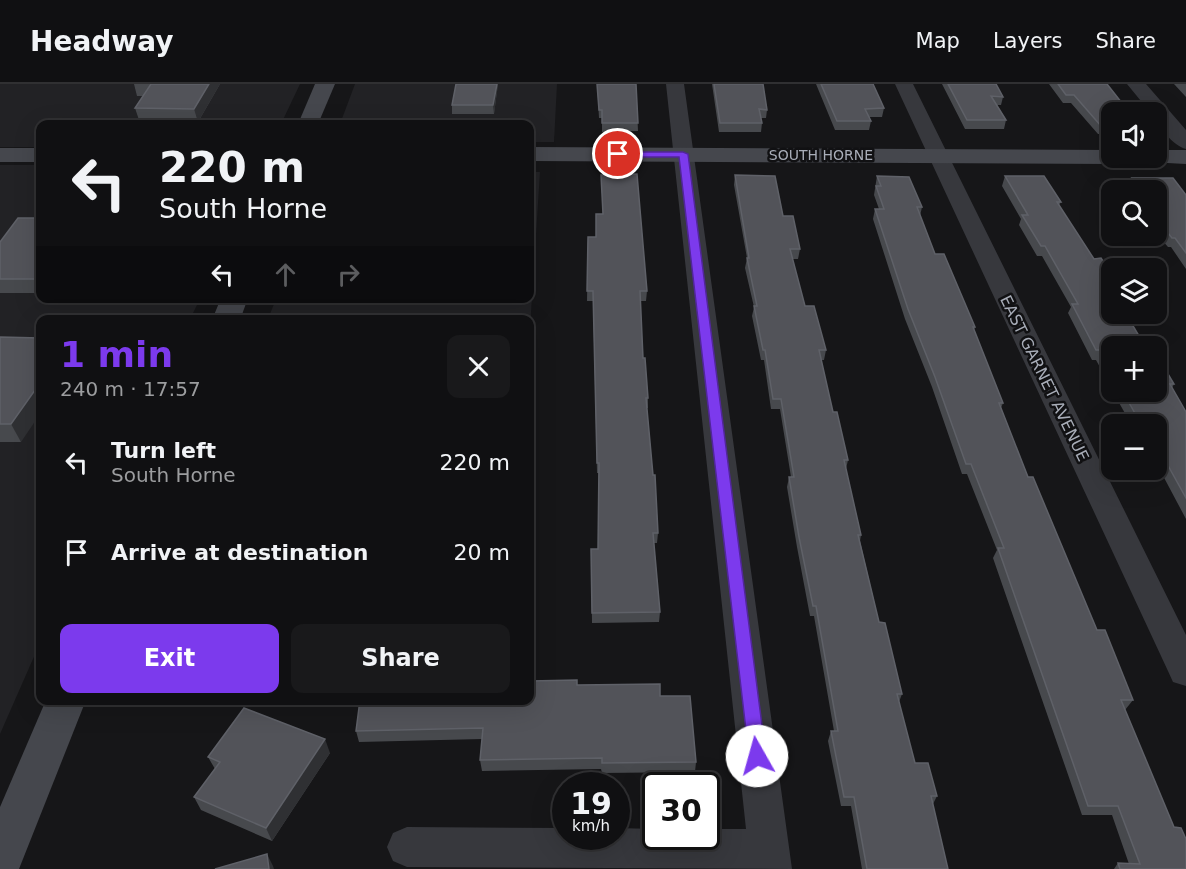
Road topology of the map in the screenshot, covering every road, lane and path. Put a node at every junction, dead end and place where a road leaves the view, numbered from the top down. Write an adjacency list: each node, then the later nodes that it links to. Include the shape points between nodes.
1 (325, 84): 5 (street)
2 (675, 84): 8 (street)
3 (904, 84): 11 (street, EAST GARNET AVENUE)
4 (1136, 84): 6 (street)
5 (310, 120)
6 (1186, 143)
7 (534, 154): 8 (street, SOUTH HORNE)
8 (683, 154): 11 (street, SOUTH HORNE); 18 (street)
9 (0, 155): 10 (street)
10 (36, 155)
11 (937, 155): 12 (street, SOUTH HORNE); 15 (street, EAST GARNET AVENUE)
12 (1101, 157)
13 (1167, 157): 14 (street)
14 (1186, 158)
15 (1186, 671)
16 (64, 705): 19 (street)
17 (407, 847): 18 (street)
18 (770, 859)
19 (0, 860)

